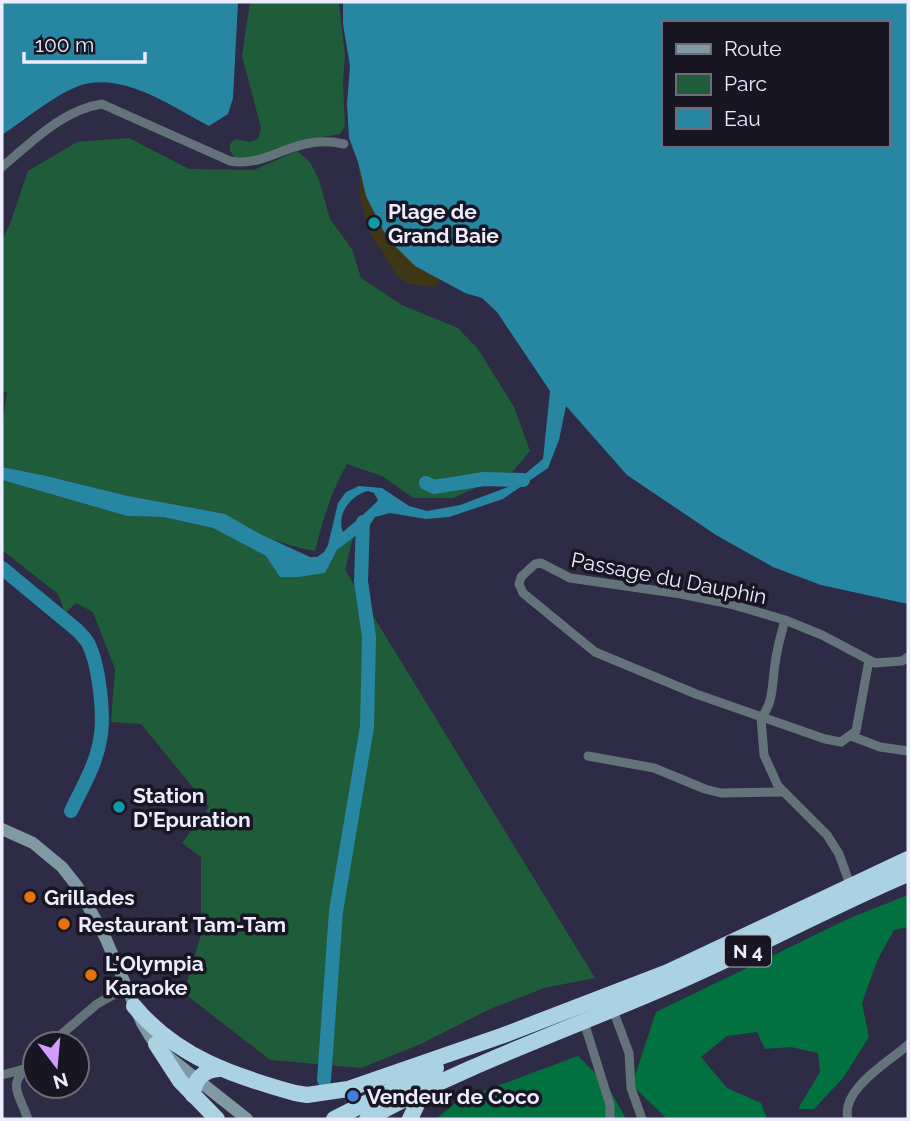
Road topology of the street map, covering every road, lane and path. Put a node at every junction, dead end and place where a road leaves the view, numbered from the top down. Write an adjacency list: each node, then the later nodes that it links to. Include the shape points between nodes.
1 (344, 144): 2 (street, via 304,144 265,159 230,161 102,104 68,116)
2 (2, 167)
3 (785, 620): 4 (street, Passage du Dauphin); 6 (street, via 772,694); 6 (street, Passage du Dauphin, via 681,594 570,578 541,563 521,577 519,584 523,593 595,652)
4 (869, 660): 5 (street, Passage du Dauphin); 7 (street)
5 (906, 661)
6 (761, 718): 7 (street, via 825,739 841,742); 10 (street, via 764,755)
7 (852, 736): 8 (street)
8 (908, 751)
9 (588, 756): 10 (street, via 653,768 721,793)
10 (784, 792): 15 (street, via 827,835)
11 (2, 829): 16 (main road, via 33,843 62,867 100,928)
12 (908, 852): 15 (street)
13 (908, 859): 17 (highway, N 4)
14 (908, 874): 17 (highway, N 4, via 736,957)
15 (848, 879): 17 (street)
16 (127, 987): 18 (main road); 20 (street, via 97,1004)
17 (611, 1002): 19 (highway, N 4); 21 (highway, N 4); 38 (street, via 629,1053 631,1088)
18 (134, 1006): 22 (highway)
19 (584, 1021): 24 (highway, N 4); 37 (street, via 610,1105)
20 (66, 1030)
21 (504, 1035): 25 (highway, via 348,1089 322,1093 295,1093); 34 (highway, N 4)
22 (164, 1043): 25 (highway); 28 (main road, via 170,1058); 30 (highway, via 167,1063)
23 (908, 1045): 39 (street, via 854,1091 846,1105)
24 (492, 1057): 35 (highway, N 4); 36 (highway, via 419,1100)
25 (219, 1069): 28 (highway)
26 (21, 1070): 29 (street)
27 (21, 1073): 31 (street, via 15,1090)
28 (192, 1074): 30 (highway); 33 (main road)
29 (2, 1075)
30 (192, 1095): 32 (highway)
31 (28, 1119)
32 (217, 1119)
33 (247, 1119)
34 (334, 1119)
35 (367, 1119)
36 (410, 1119)
37 (610, 1119)
38 (642, 1119)
39 (848, 1119)

